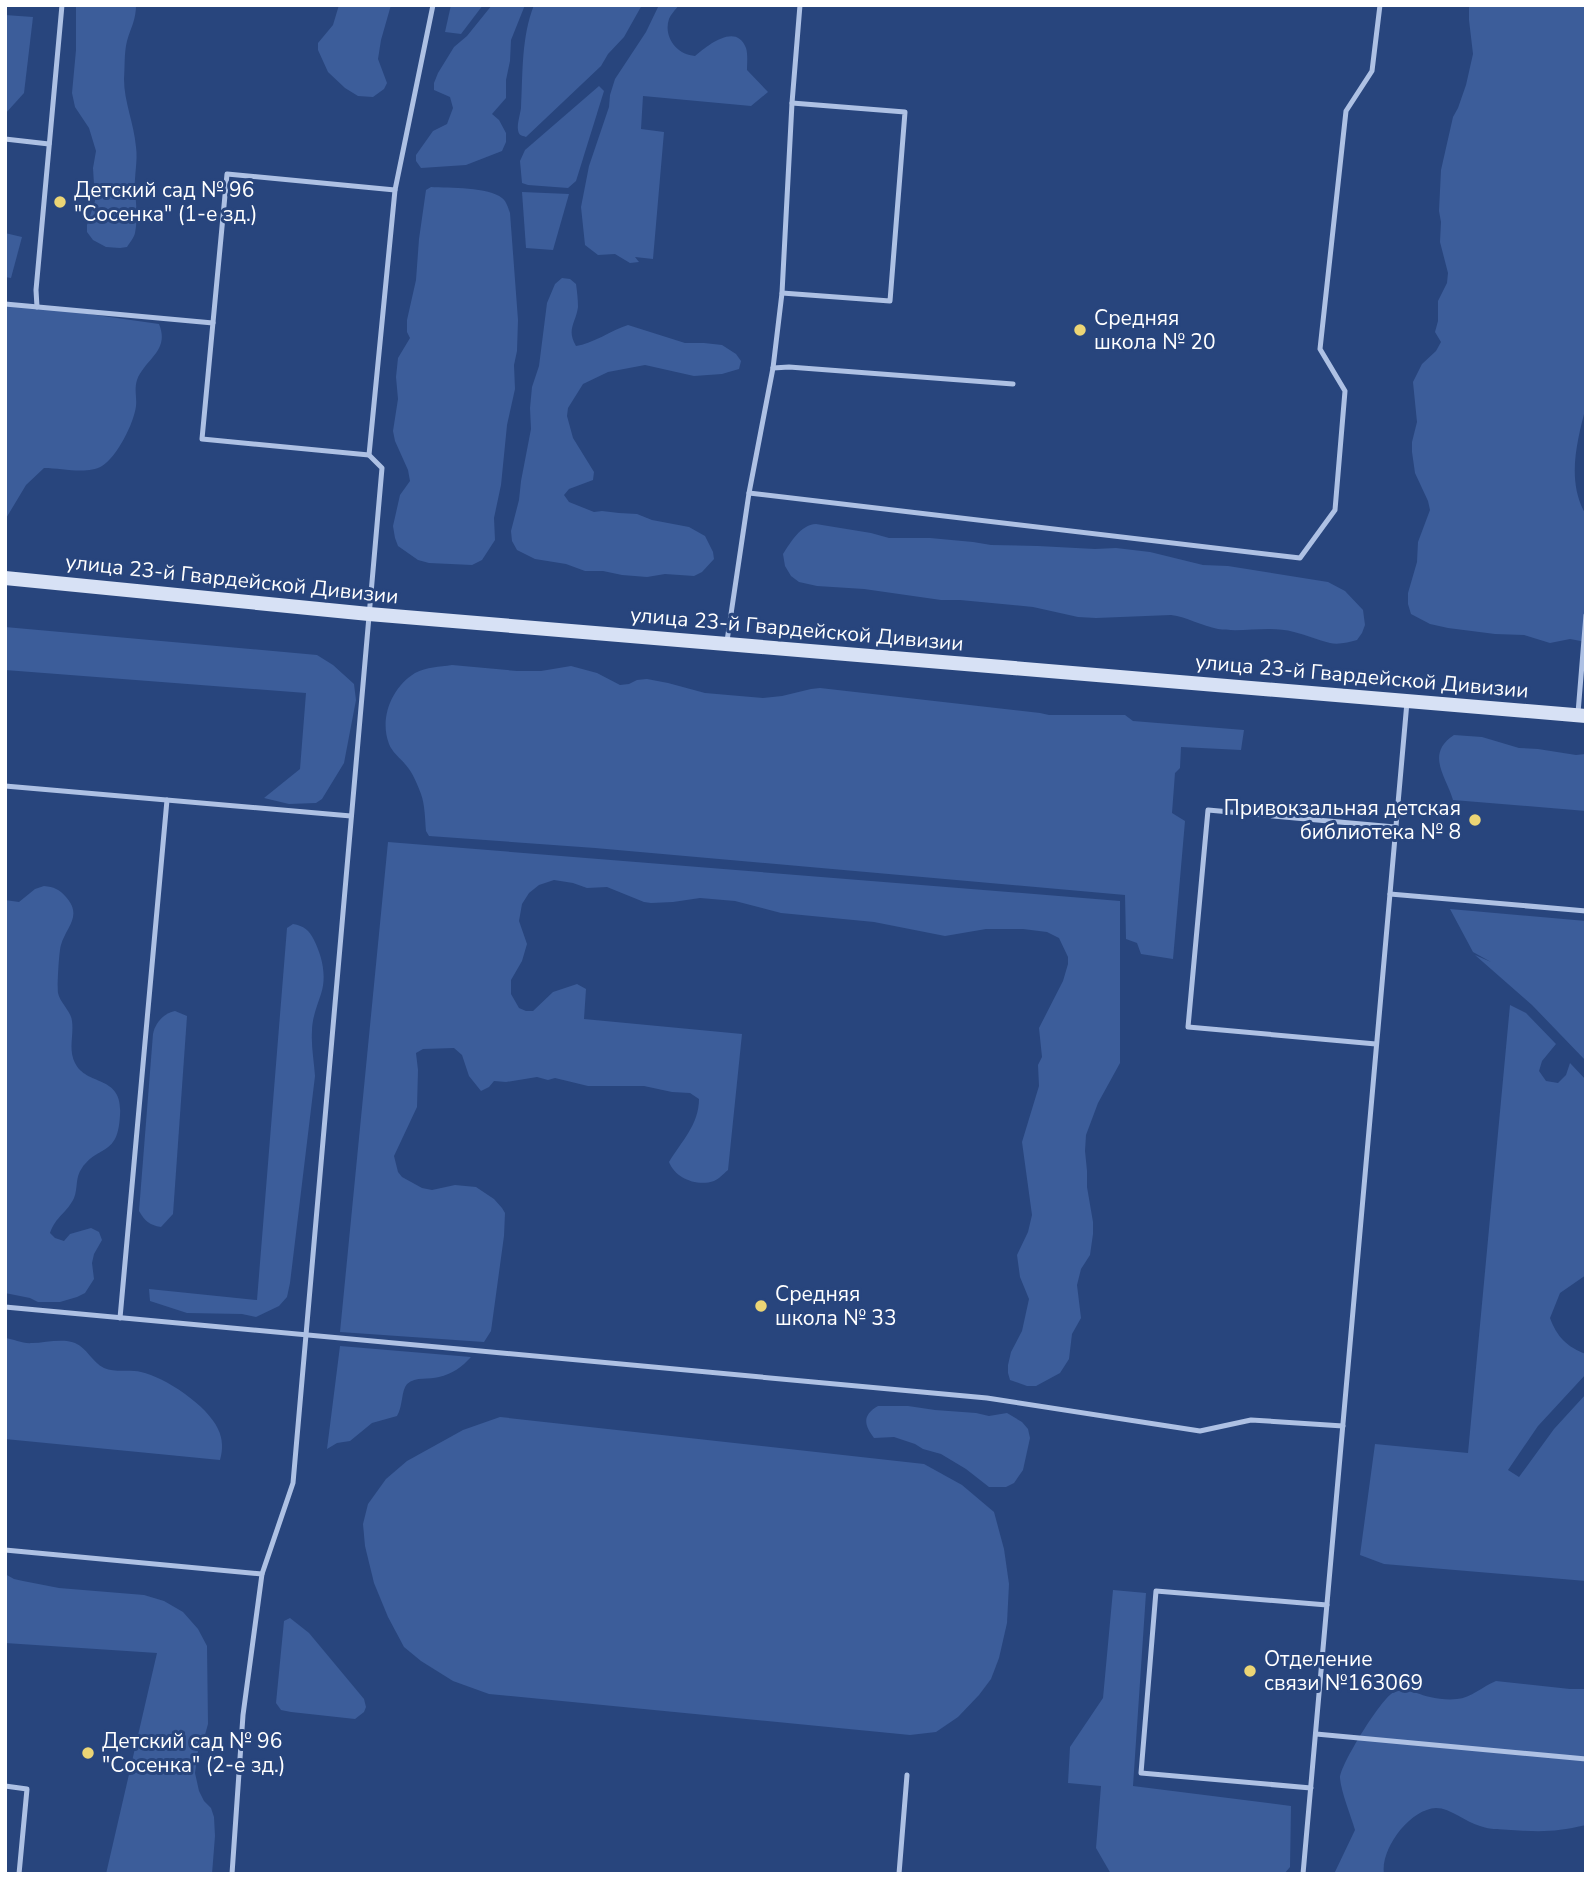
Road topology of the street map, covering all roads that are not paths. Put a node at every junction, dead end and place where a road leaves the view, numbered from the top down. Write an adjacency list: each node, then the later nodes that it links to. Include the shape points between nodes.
1 (62, 5): 7 (lane)
2 (433, 5): 8 (lane)
3 (800, 5): 5 (lane)
4 (1380, 5): 16 (lane, via 1371,71 1346,111 1320,349 1345,391 1335,510 1300,558)
5 (792, 103): 9 (lane); 9 (lane, via 905,112 890,301)
6 (5, 139): 7 (lane)
7 (49, 145): 11 (lane)
8 (395, 190): 12 (lane, via 227,174); 15 (lane)
9 (782, 293): 13 (lane)
10 (5, 304): 11 (lane)
11 (37, 307): 12 (lane)
12 (213, 323): 15 (lane, via 202,439)
13 (773, 368): 14 (lane); 16 (lane)
14 (1013, 384)
15 (369, 455): 18 (lane, via 382,468)
16 (750, 494): 20 (lane)
17 (5, 578): 18 (street, улица 23-й Гвардейской Дивизии)
18 (369, 614): 20 (street, улица 23-й Гвардейской Дивизии); 25 (lane)
19 (1586, 615): 22 (lane)
20 (727, 644): 21 (street, улица 23-й Гвардейской Дивизии)
21 (1407, 701): 22 (street, улица 23-й Гвардейской Дивизии); 26 (lane)
22 (1582, 715)
23 (5, 786): 24 (lane)
24 (167, 800): 25 (lane); 31 (lane)
25 (351, 816): 32 (lane)
26 (1395, 827): 27 (lane); 29 (lane, via 1208,810 1188,1027)
27 (1390, 894): 28 (lane); 29 (lane)
28 (1586, 911)
29 (1376, 1044): 33 (lane)
30 (5, 1307): 31 (lane)
31 (120, 1318): 32 (lane)
32 (306, 1335): 33 (lane, via 986,1398 1200,1431 1251,1420); 35 (lane, via 293,1483)
33 (1343, 1426): 36 (lane)
34 (5, 1549): 35 (lane)
35 (262, 1574): 43 (lane, via 243,1715)
36 (1327, 1605): 37 (lane); 41 (lane, via 1156,1591 1141,1773)
37 (1316, 1734): 38 (lane); 41 (lane)
38 (1586, 1759)
39 (907, 1775): 44 (lane)
40 (5, 1786): 42 (lane, via 27,1788)
41 (1311, 1788): 45 (lane)
42 (19, 1874)
43 (232, 1874)
44 (899, 1874)
45 (1303, 1874)

